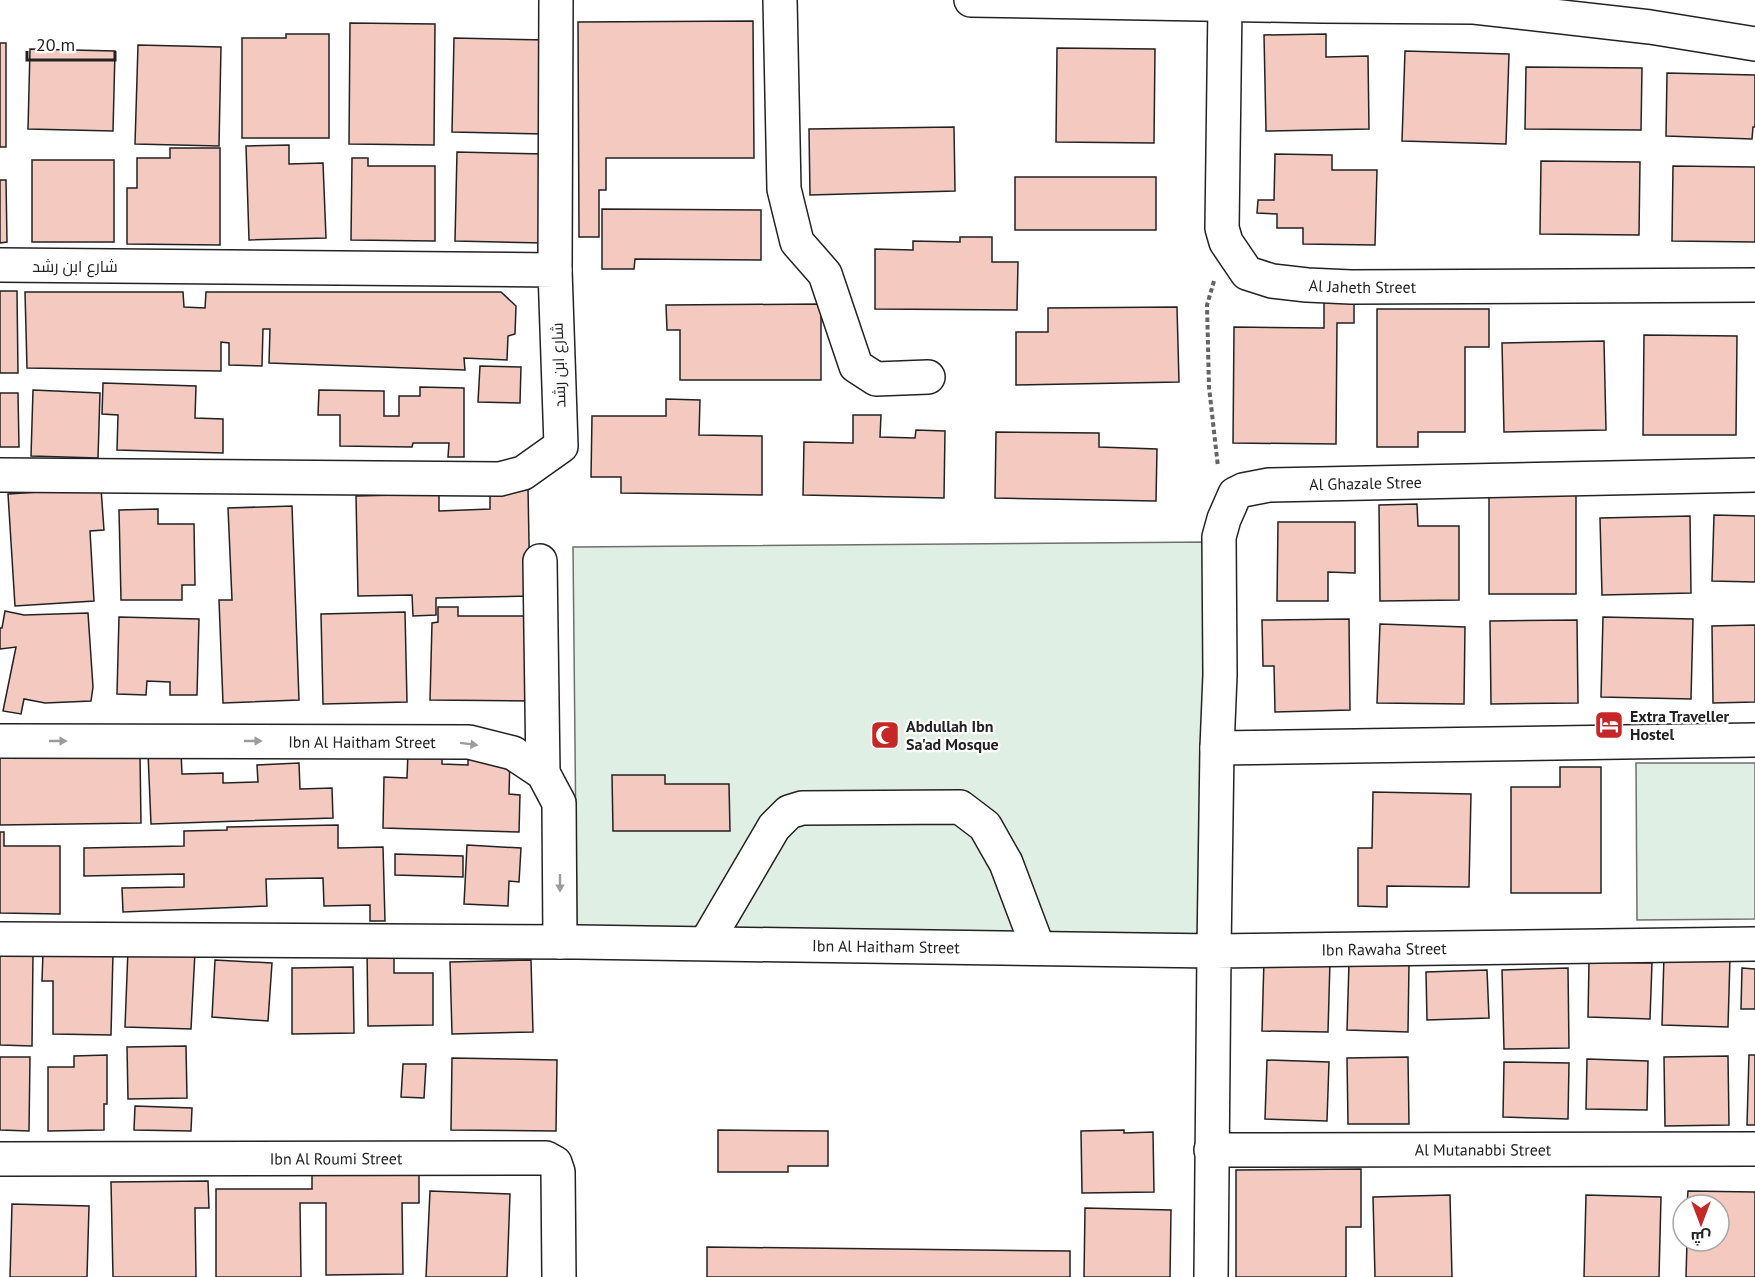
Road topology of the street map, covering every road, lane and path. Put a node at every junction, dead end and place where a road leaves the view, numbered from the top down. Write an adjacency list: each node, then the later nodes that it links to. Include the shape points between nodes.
1 (556, 0): 11 (street)
2 (780, 0): 13 (street, via 784,189 796,242 825,274 856,366 876,379)
3 (971, 0): 7 (street)
4 (1321, 3): 5 (street); 7 (street)
5 (1364, 3): 6 (street)
6 (1472, 3): 8 (street)
7 (1225, 4): 9 (street, Al Jaheth Street, via 1222,228)
8 (1755, 44)
9 (1226, 242): 12 (street, Al Jaheth Street, via 1247,273 1307,285); 16 (path, via 1207,304 1209,387)
10 (0, 265): 11 (street, شارع ابن رشد)
11 (555, 270): 14 (street, شارع ابن رشد, via 561,446 523,473 500,479)
12 (1755, 285)
13 (928, 376)
14 (0, 475)
15 (1755, 475): 16 (street, Al Ghazale Stree, via 1269,485 1235,494)
16 (1224, 519): 20 (street, Al Ghazale Stree, via 1219,537 1221,675)
17 (540, 561): 21 (street)
18 (1755, 740): 20 (street)
19 (0, 741): 21 (street, Ibn Al Haitham Street, one-way to 21, via 469,742 513,753)
20 (1217, 748): 27 (street, Al Ghazale Stree)
21 (543, 772): 23 (street, one-way to 23, via 559,803)
22 (0, 939): 23 (street, Ibn Al Haitham Street)
23 (560, 942): 24 (street, Ibn Al Haitham Street)
24 (706, 943): 26 (street, Ibn Al Haitham Street); 26 (street, via 774,827 789,812 802,808 960,807 985,826 1006,863)
25 (1755, 944): 27 (street, Ibn Rawaha Street)
26 (1038, 948): 27 (street, Ibn Al Haitham Street)
27 (1214, 951): 29 (street)
28 (1755, 1149): 29 (street, Al Mutanabbi Street)
29 (1211, 1150): 32 (street)
30 (0, 1159): 31 (street, Ibn Al Roumi Street, via 546,1158 555,1163 558,1172)
31 (559, 1277)
32 (1211, 1277)

